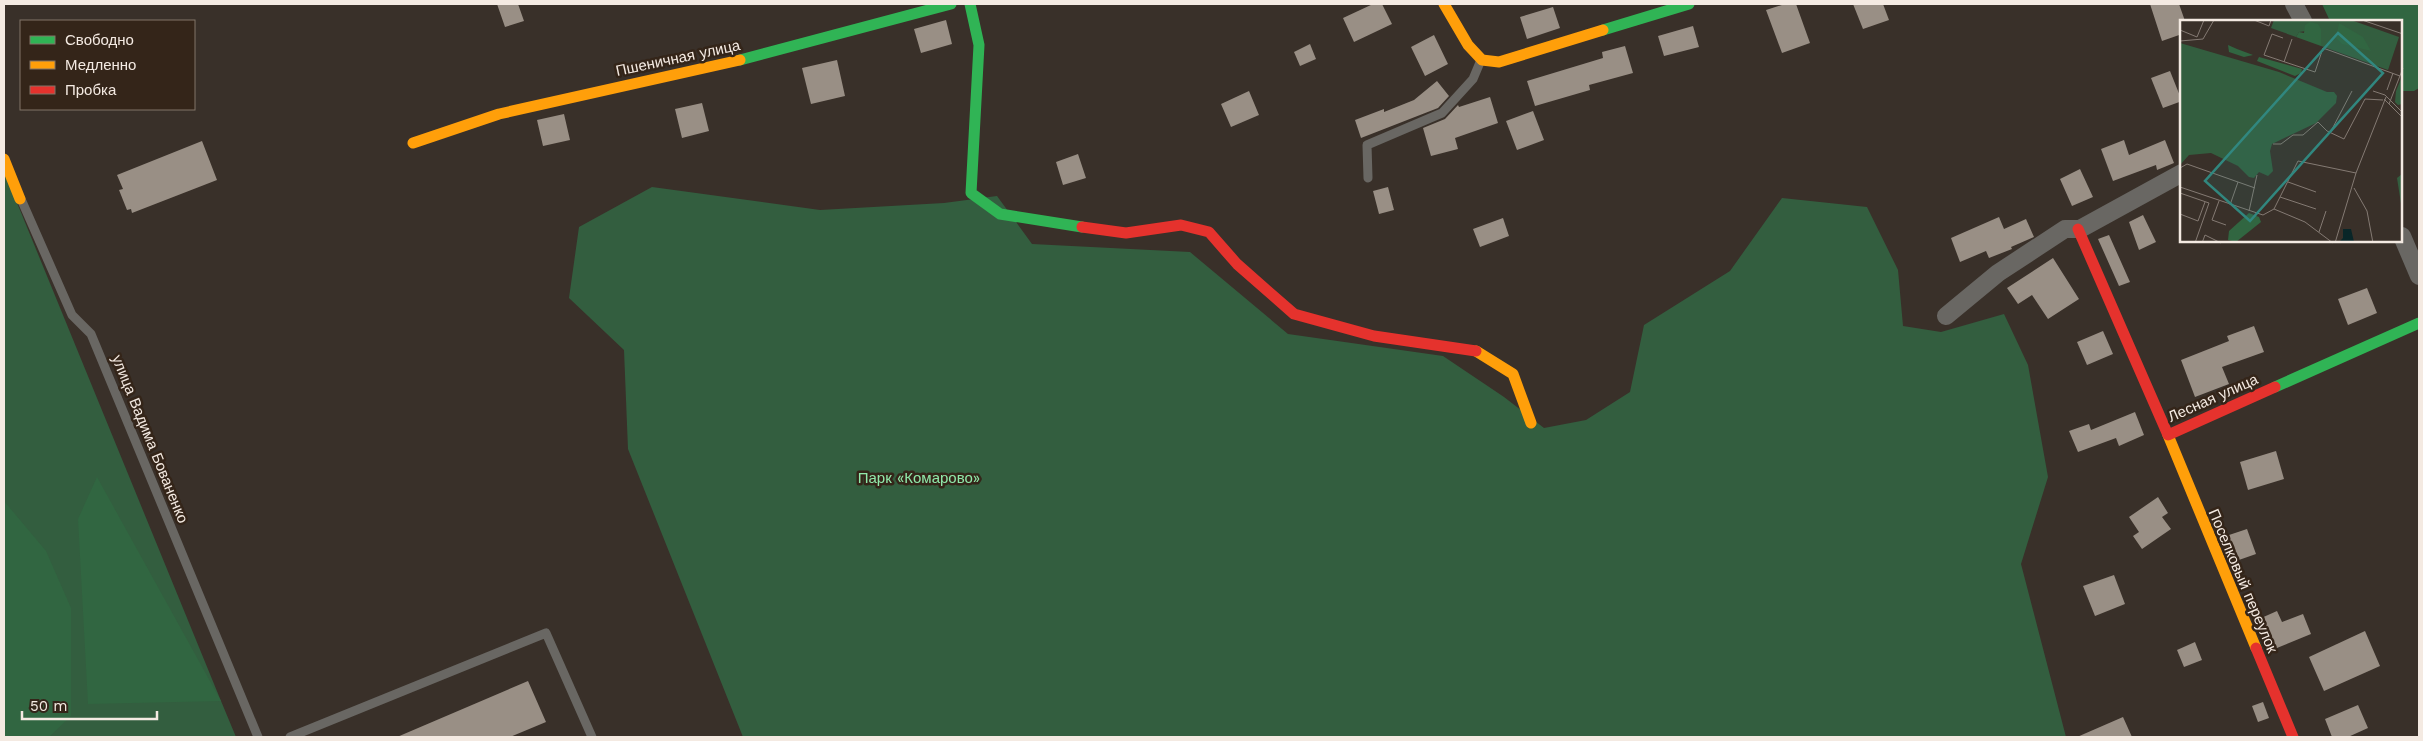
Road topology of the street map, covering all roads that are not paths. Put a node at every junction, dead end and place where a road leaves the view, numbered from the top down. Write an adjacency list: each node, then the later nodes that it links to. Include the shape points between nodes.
1 (950, 4): 8 (street, Пшеничная улица, via 781,51 499,114)
2 (970, 4): 18 (street, via 979,45 971,193 1000,214 1054,224 1126,233 1181,225 1209,232 1237,264 1294,314 1374,336 1472,349 1513,374)
3 (1444, 4): 7 (street, via 1468,45)
4 (1689, 4): 7 (street, via 1499,62)
5 (2294, 4): 6 (street)
6 (2302, 20)
7 (1482, 60): 11 (lane, via 1473,79 1442,113 1367,145)
8 (413, 143)
9 (4, 159): 12 (street, улица Вадима Бованенко)
10 (2180, 174): 13 (street)
11 (1368, 178)
12 (20, 199): 20 (lane, улица Вадима Бованенко, via 72,314 91,334)
13 (2078, 229): 16 (street, via 2065,230 1998,273); 19 (street, Лесная улица)
14 (2403, 238): 15 (street)
15 (2419, 276)
16 (1946, 316)
17 (2419, 324): 19 (street, Лесная улица)
18 (1530, 423)
19 (2168, 435): 23 (street, Поселковый переулок)
20 (258, 737)
21 (290, 737): 22 (lane, via 546,633)
22 (592, 737)
23 (2293, 737)

